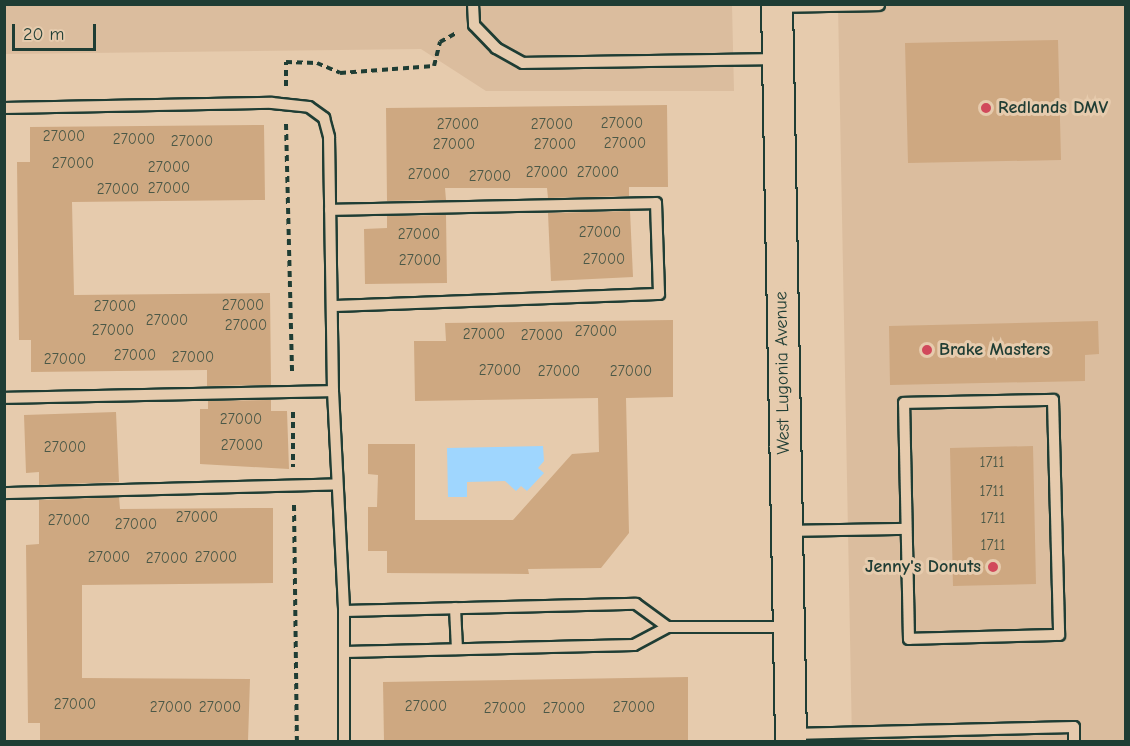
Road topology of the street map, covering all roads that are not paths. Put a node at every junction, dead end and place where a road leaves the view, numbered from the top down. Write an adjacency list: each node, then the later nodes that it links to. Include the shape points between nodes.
1 (473, 4): 4 (lane, via 474,25 496,48 523,63)
2 (879, 5): 3 (lane)
3 (777, 6): 4 (street, West Lugonia Avenue)
4 (778, 59): 13 (street, West Lugonia Avenue)
5 (4, 108): 6 (lane, via 272,103 309,107 324,118 329,137)
6 (330, 210): 7 (lane); 7 (lane, via 656,203 659,294)
7 (333, 306): 8 (lane)
8 (333, 391): 9 (lane); 10 (lane)
9 (4, 398)
10 (337, 484): 11 (lane); 15 (lane)
11 (4, 493)
12 (906, 529): 12 (lane, via 909,639 1059,635 1053,400 904,403); 13 (lane)
13 (786, 531): 17 (street, West Lugonia Avenue)
14 (455, 608): 15 (lane); 16 (lane, via 636,604); 18 (lane)
15 (344, 611): 19 (lane)
16 (668, 627): 17 (lane); 18 (lane, via 634,645)
17 (788, 627): 21 (street, West Lugonia Avenue)
18 (457, 649): 19 (lane)
19 (345, 652): 22 (lane)
20 (906, 736): 21 (lane); 23 (lane, via 1074,727)
21 (790, 738)
22 (344, 741)
23 (1074, 741)

